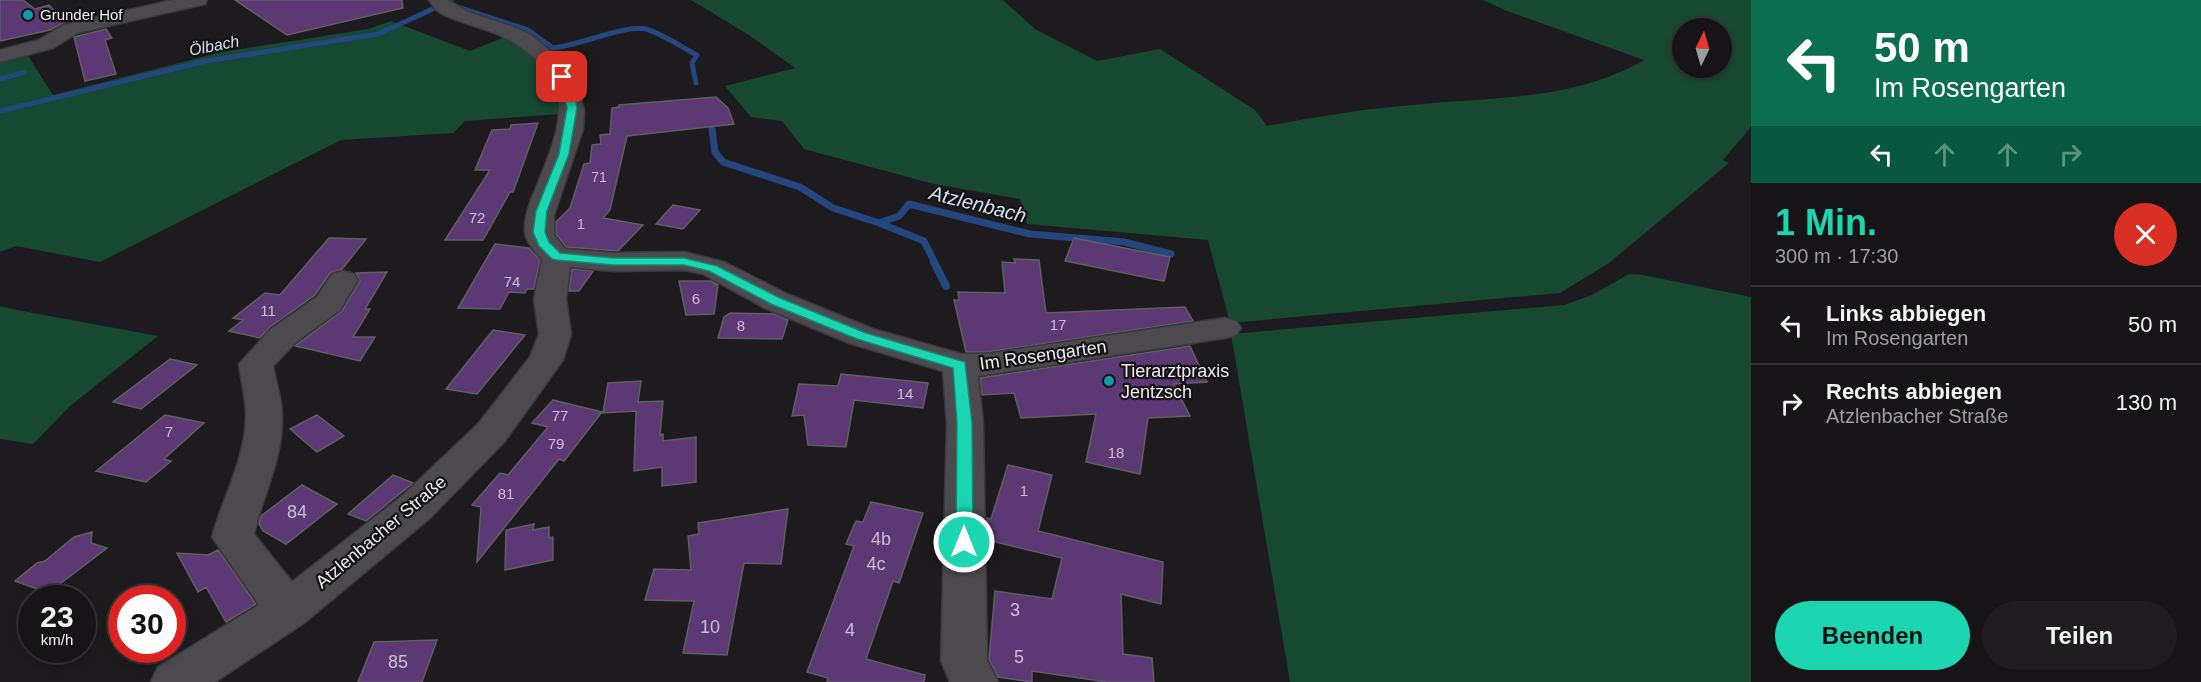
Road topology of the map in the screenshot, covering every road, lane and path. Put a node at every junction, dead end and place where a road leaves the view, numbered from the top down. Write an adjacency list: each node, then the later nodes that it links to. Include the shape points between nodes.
1 (198, 0): 3 (street, via 70,29 46,44)
2 (438, 0): 4 (street, via 449,11 522,39 562,77 572,108 564,154 542,211 539,232 543,243)
3 (0, 56)
4 (557, 257): 7 (street, Im Rosengarten, via 613,262 684,261 713,268 776,301 861,336); 8 (street, Atzlenbacher Straße, via 550,299 555,334 546,360 522,395 492,432 416,507)
5 (343, 280): 8 (street, via 329,303 283,336 256,364 264,418 259,455 238,511 233,537)
6 (1225, 328): 7 (street, Im Rosengarten, via 987,365)
7 (960, 365): 10 (street, via 965,423 964,661)
8 (288, 610): 9 (street, Atzlenbacher Straße)
9 (175, 682)
10 (974, 682)

